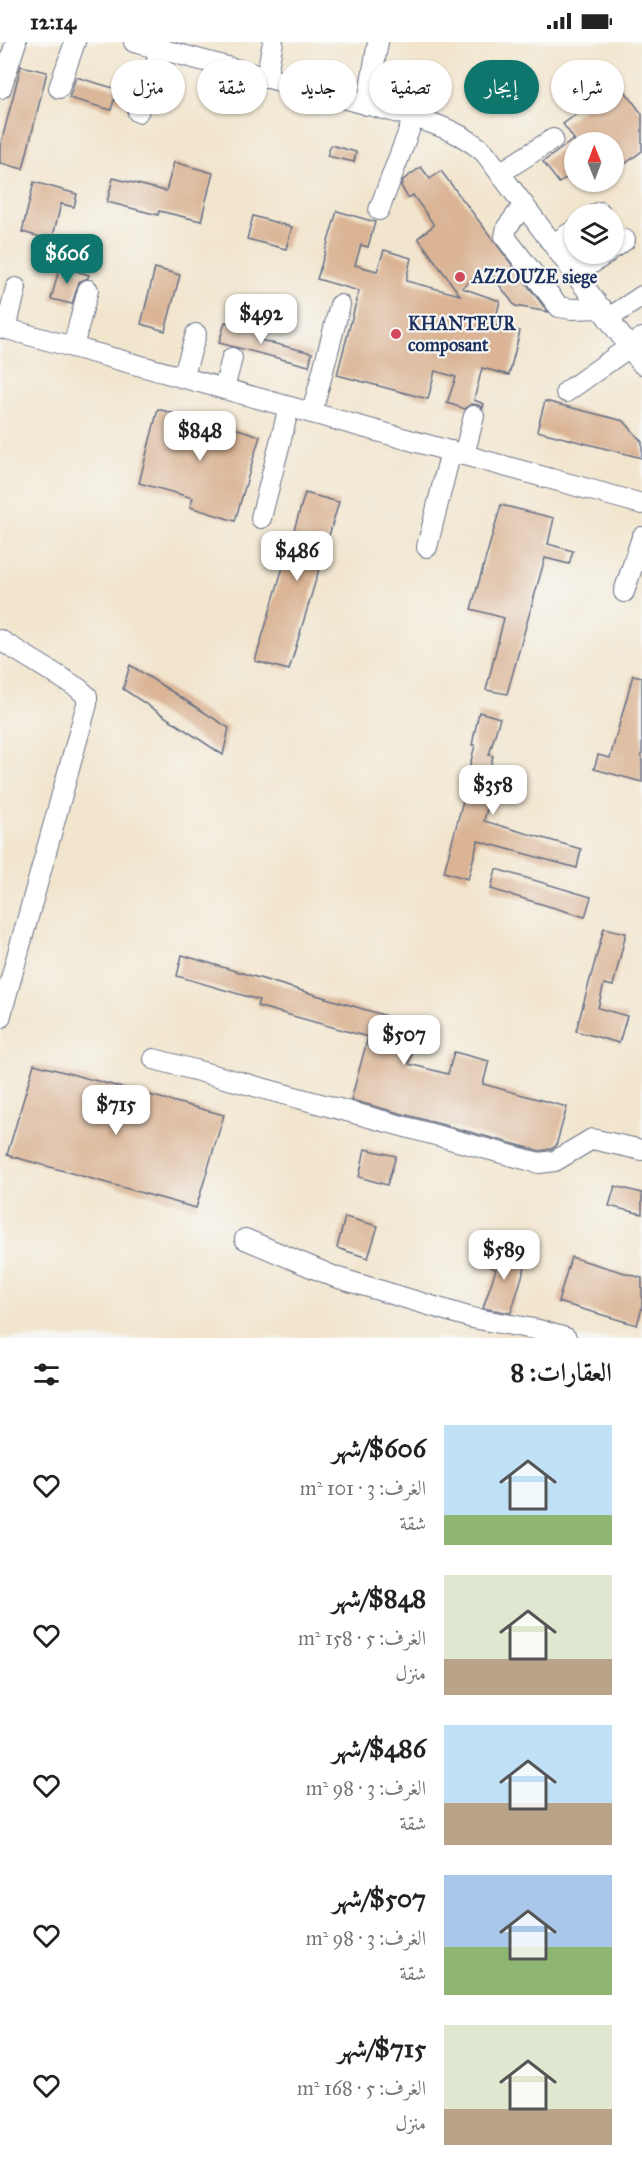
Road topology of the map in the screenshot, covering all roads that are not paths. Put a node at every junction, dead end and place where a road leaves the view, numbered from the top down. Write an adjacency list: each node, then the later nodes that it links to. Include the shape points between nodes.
1 (16, 42): 10 (street)
2 (75, 42): 11 (street)
3 (134, 42): 6 (street)
4 (273, 42): 8 (street)
5 (378, 42): 12 (street)
6 (157, 46): 7 (street)
7 (205, 60)
8 (267, 73)
9 (267, 78): 12 (street)
10 (1, 88)
11 (59, 88)
12 (367, 105): 13 (street)
13 (414, 117): 15 (street, via 472,141); 17 (street)
14 (553, 140): 15 (street)
15 (500, 173): 16 (street)
16 (525, 205): 19 (street); 26 (street, via 507,227 505,237 559,307)
17 (379, 210)
18 (564, 237): 19 (street)
19 (554, 244): 21 (street)
20 (591, 264): 21 (street)
21 (576, 274): 26 (street)
22 (16, 288): 27 (street)
23 (88, 290): 30 (street)
24 (642, 296): 26 (street)
25 (340, 305): 37 (street)
26 (605, 313): 29 (street)
27 (3, 328): 30 (street)
28 (196, 334): 33 (street)
29 (635, 342): 32 (street); 35 (street)
30 (73, 348): 33 (street)
31 (232, 358): 34 (street)
32 (642, 364)
33 (183, 378): 34 (street)
34 (224, 389): 36 (street)
35 (566, 392)
36 (289, 407): 37 (street); 41 (street)
37 (312, 413): 39 (street)
38 (474, 416): 39 (street)
39 (458, 453): 40 (street); 43 (street)
40 (642, 504)
41 (261, 518)
42 (642, 537): 44 (street)
43 (427, 547)
44 (624, 592)
45 (0, 640): 46 (street, via 87,696)
46 (0, 1018)
47 (154, 1059): 48 (street, via 539,1163 555,1161 592,1139)
48 (642, 1150)
49 (245, 1239): 50 (street, via 335,1277 472,1318)
50 (566, 1338)

